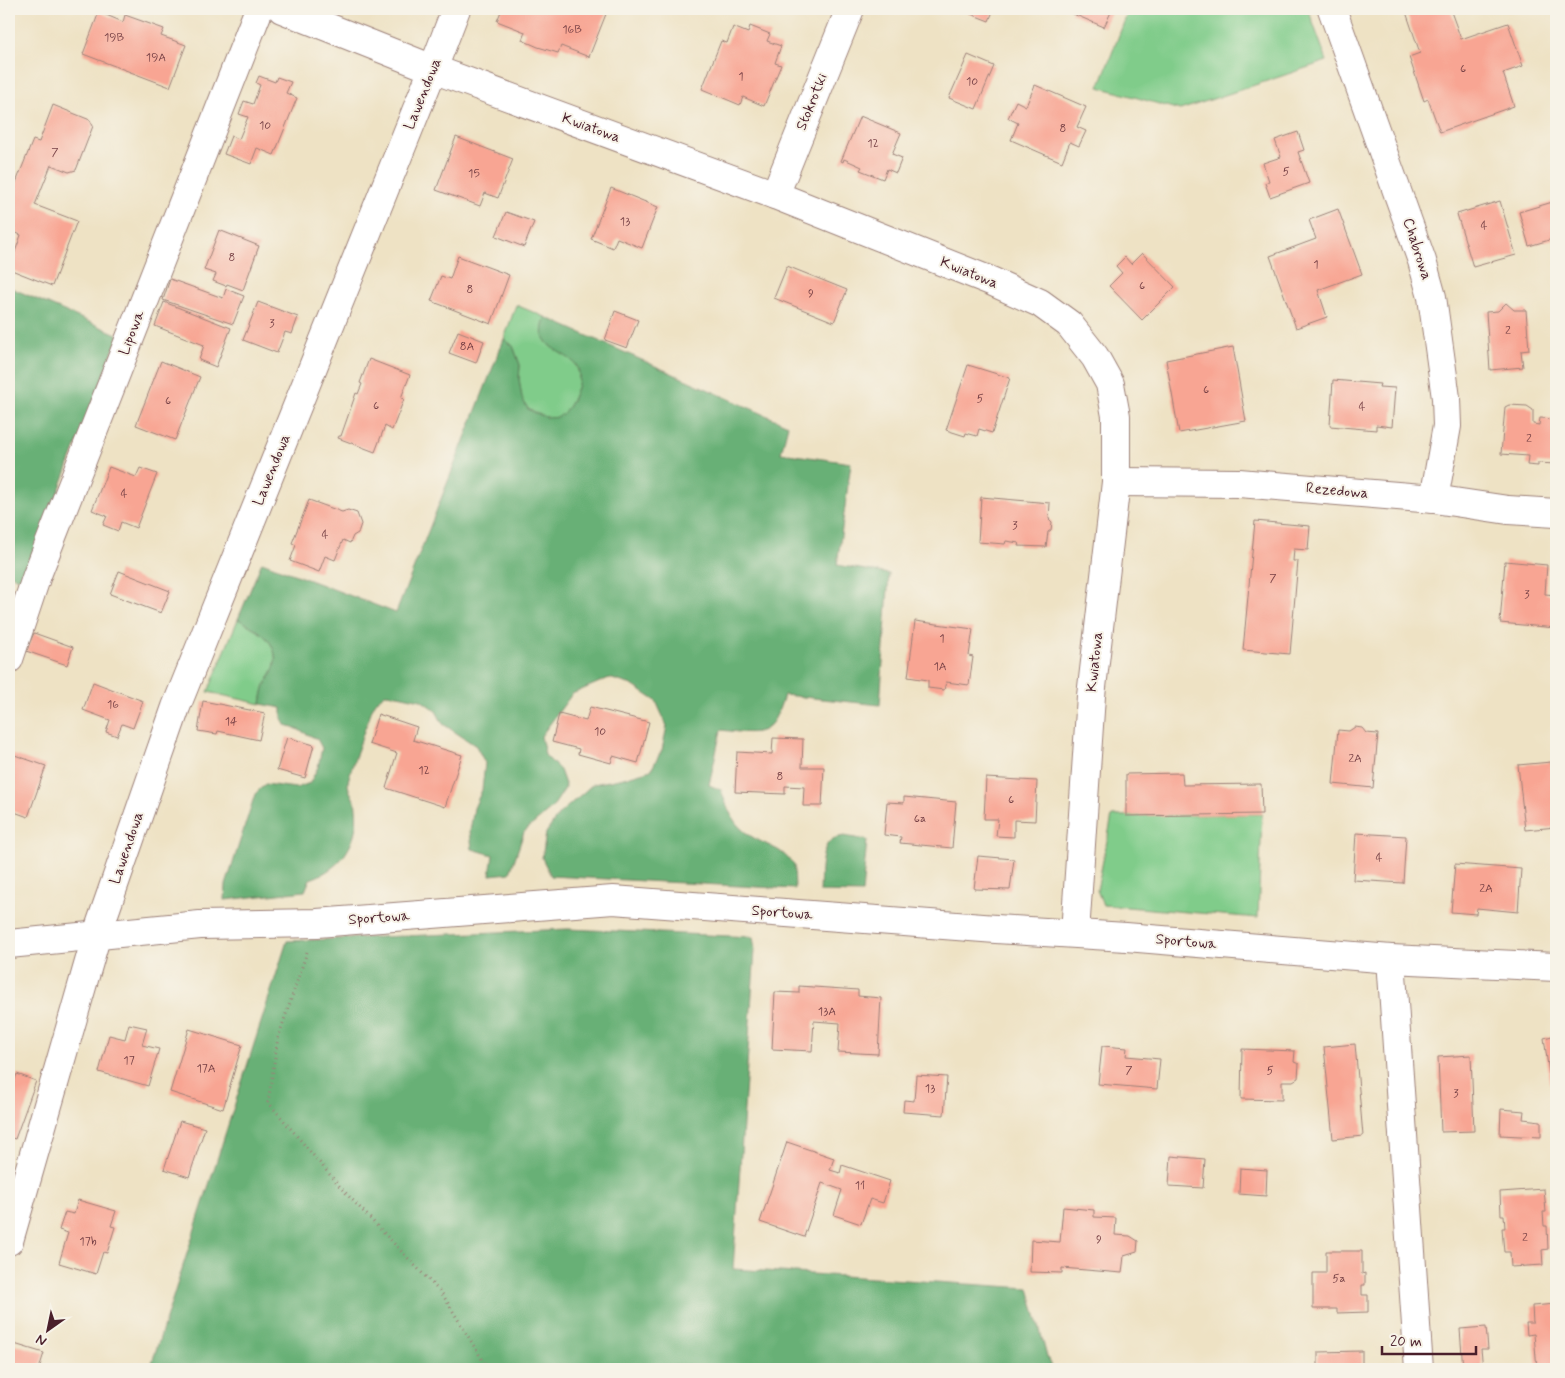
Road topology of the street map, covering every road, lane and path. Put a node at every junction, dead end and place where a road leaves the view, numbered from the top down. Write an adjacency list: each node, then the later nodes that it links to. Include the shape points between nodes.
1 (259, 9): 11 (street, Lipowa, via 37,575)
2 (282, 9): 6 (street, Kwiatowa)
3 (456, 9): 6 (street, Lawendowa)
4 (850, 9): 7 (street, Stokrotki)
5 (1332, 9): 9 (street, Chabrowa, via 1432,297 1447,426)
6 (433, 69): 7 (street, Kwiatowa); 14 (street, Lawendowa, via 176,707)
7 (775, 195): 8 (street, Kwiatowa, via 991,281 1040,303 1069,324 1095,357 1110,384 1116,416)
8 (1116, 482): 9 (street, Rezedowa, via 1239,483); 13 (street, Kwiatowa, via 1091,696)
9 (1434, 499): 10 (street, Rezedowa)
10 (1556, 513)
11 (9, 659)
12 (317, 923): 13 (street, Sportowa, via 613,900); 14 (street, Sportowa, via 200,925); 19 (path, via 278,1038 268,1102 342,1189 443,1295)
13 (1074, 933): 16 (street, Sportowa)
14 (97, 934): 15 (street, Sportowa); 18 (street, Lawendowa)
15 (9, 944)
16 (1391, 959): 17 (street, Sportowa); 20 (street)
17 (1556, 967)
18 (9, 1241)
19 (488, 1369)
20 (1419, 1369)

